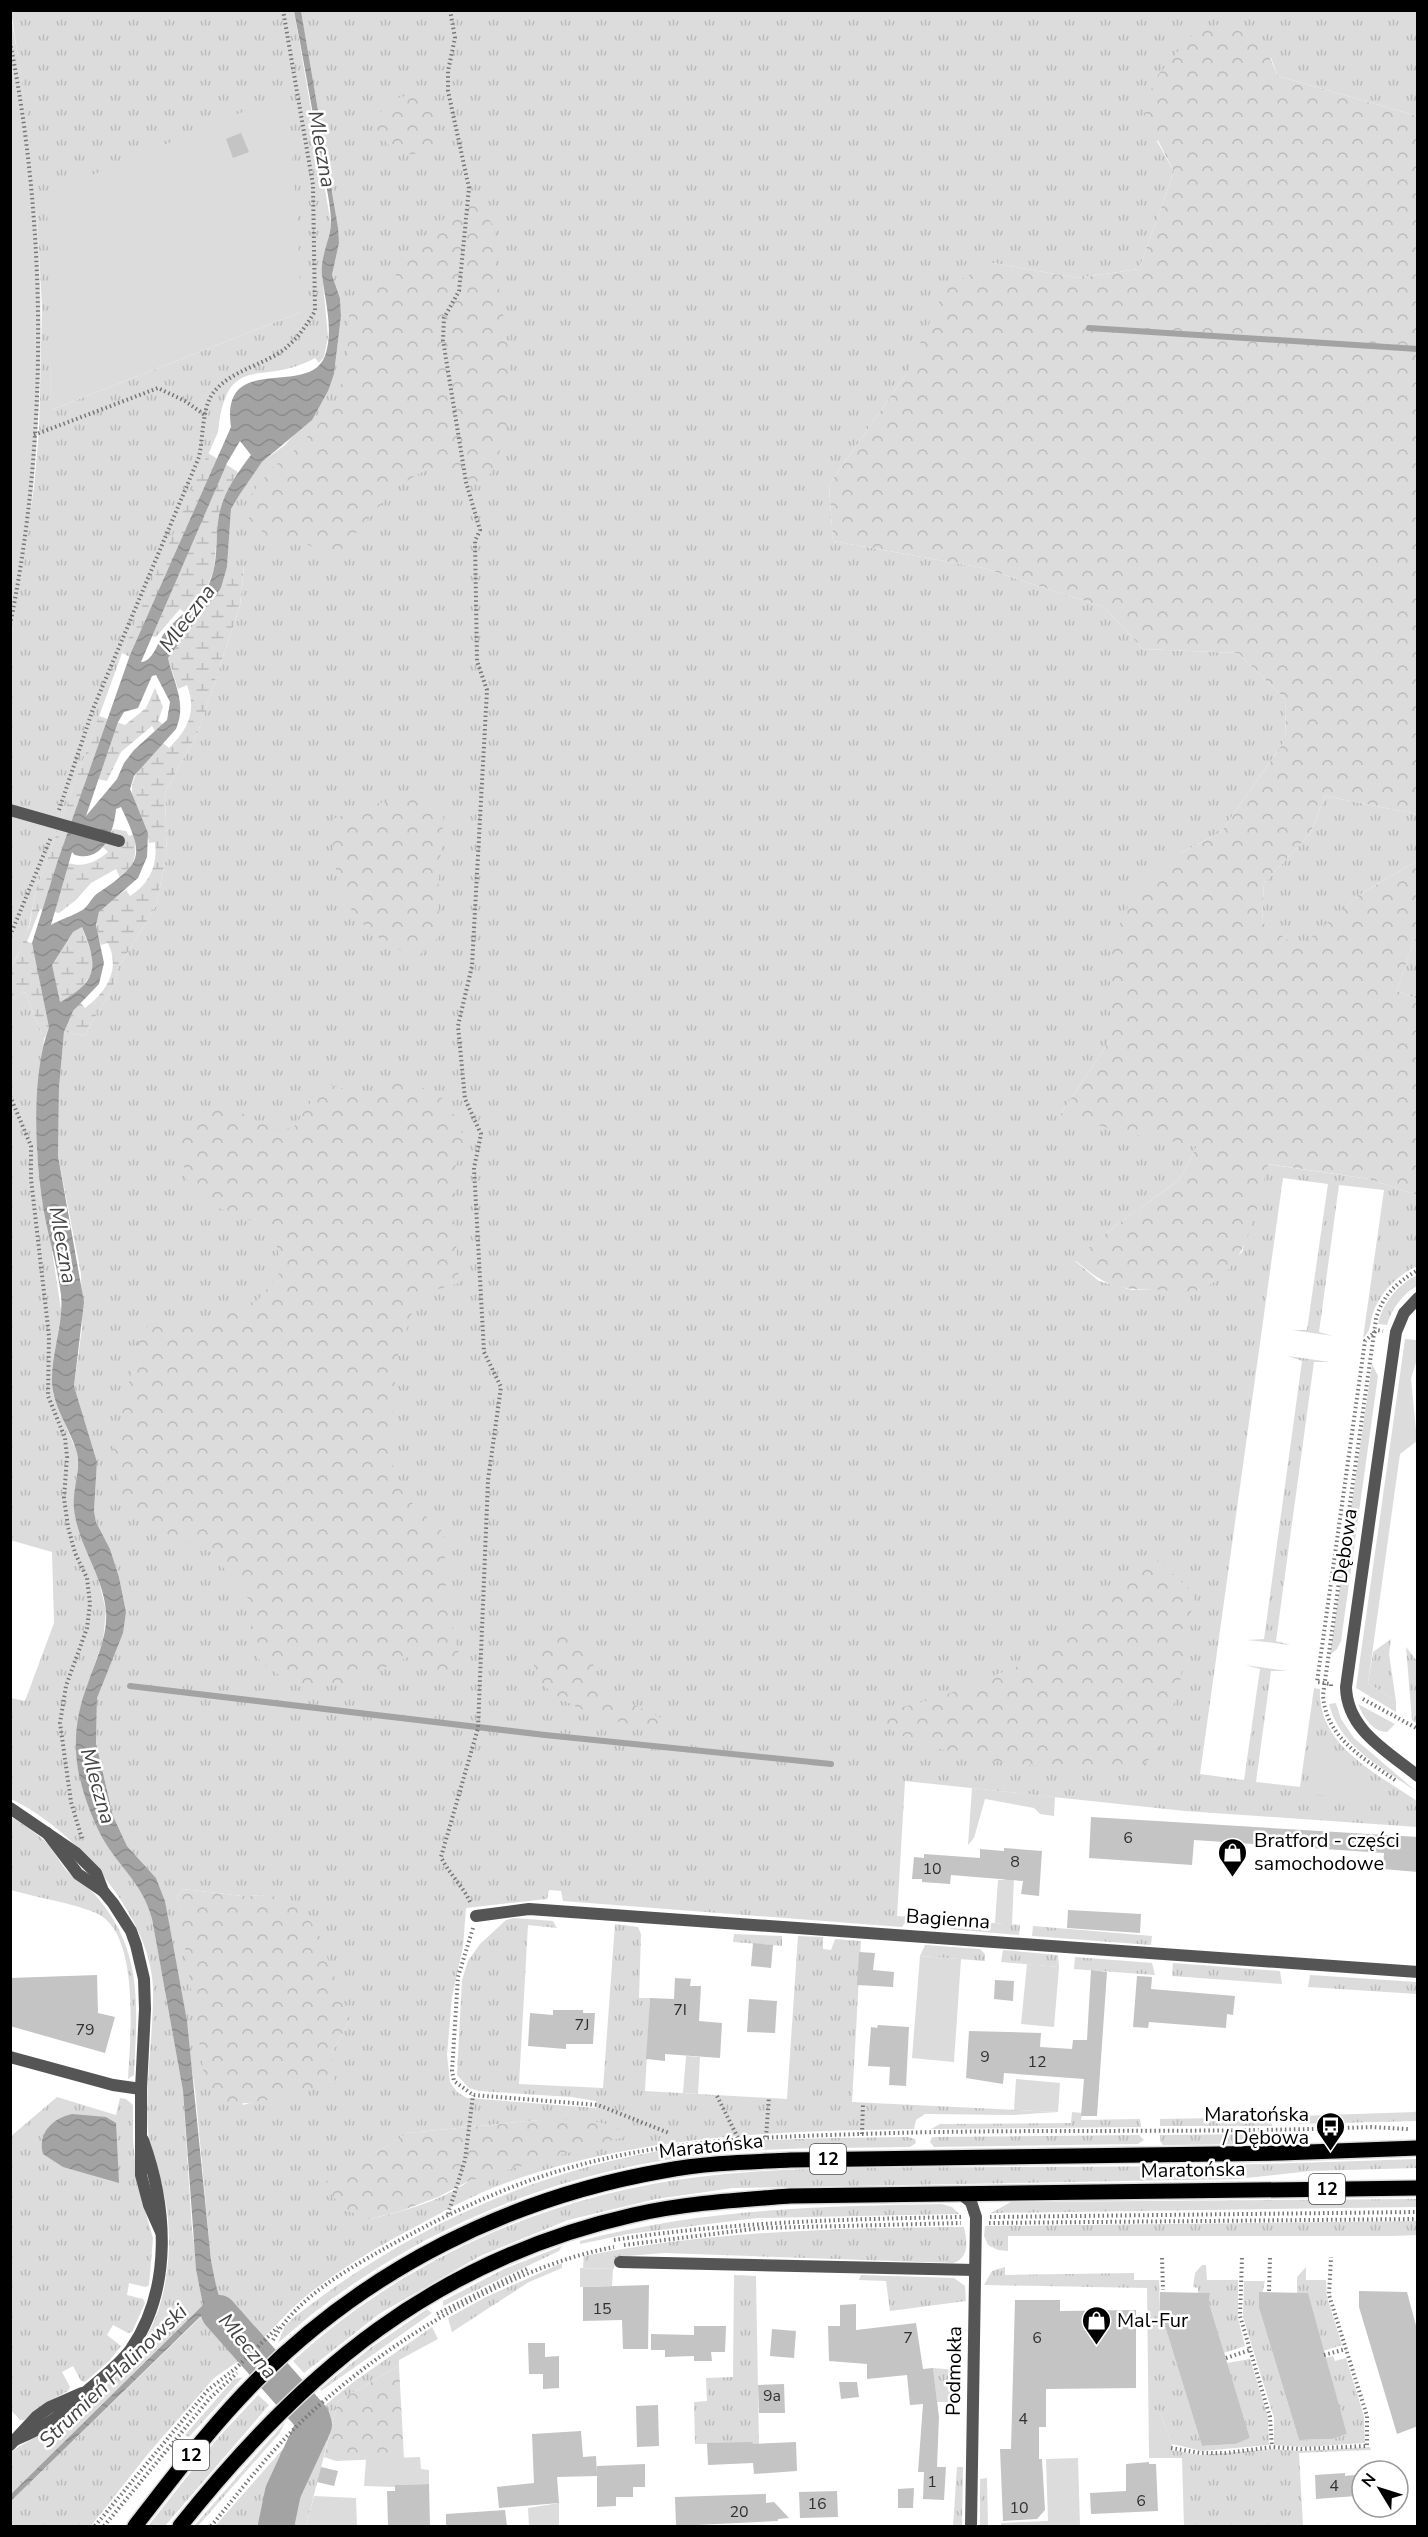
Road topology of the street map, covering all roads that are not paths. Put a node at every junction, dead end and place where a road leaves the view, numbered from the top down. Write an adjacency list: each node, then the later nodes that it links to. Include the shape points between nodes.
1 (10, 810): 2 (street, bridge)
2 (119, 841)
3 (1418, 1298): 4 (street, Dębowa, via 1404,1313 1396,1332 1346,1687 1350,1713 1360,1728)
4 (1418, 1776)
5 (10, 1808): 6 (street)
6 (46, 1833): 7 (street, via 78,1874); 7 (street, via 84,1860 96,1873)
7 (103, 1891): 11 (street, via 131,1931 141,1960 145,2009)
8 (476, 1916): 9 (street, Bagienna, via 529,1909)
9 (1418, 1972)
10 (10, 2057): 11 (street)
11 (141, 2089): 19 (street, via 141,2175 161,2232 159,2273 140,2333 130,2350 61,2417)
12 (1418, 2148): 20 (main road, Maratońska / 12, via 717,2164 663,2171 554,2198 467,2232 363,2290 251,2386 193,2451)
13 (1418, 2188): 15 (main road, Maratońska / 12)
14 (960, 2193): 15 (main road, Maratońska / 12); 16 (street, via 971,2202); 21 (main road, Maratońska / 12, via 721,2201 635,2214 504,2257 429,2295 372,2332 312,2381 278,2413)
15 (991, 2193): 16 (street)
16 (976, 2217): 18 (street, Podmokła)
17 (620, 2262): 18 (street)
18 (975, 2270): 22 (street, Podmokła)
19 (14, 2442)
20 (135, 2526)
21 (180, 2526)
22 (971, 2526)

